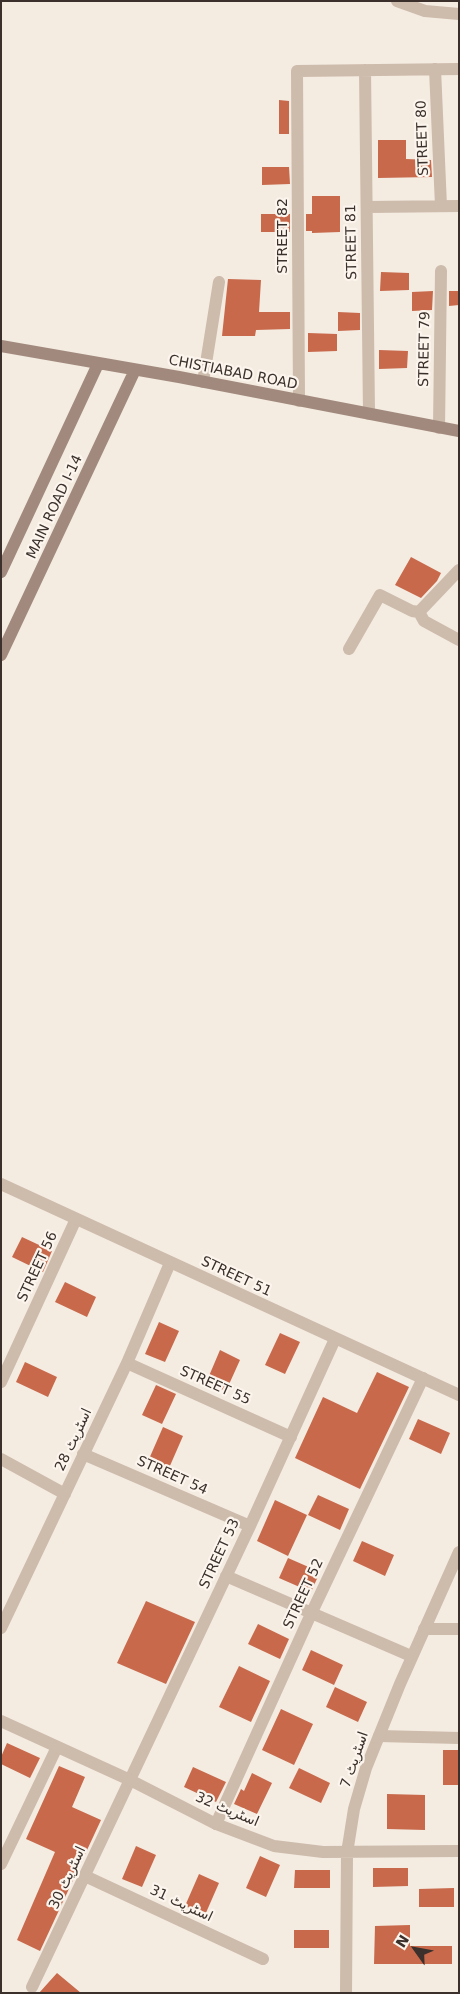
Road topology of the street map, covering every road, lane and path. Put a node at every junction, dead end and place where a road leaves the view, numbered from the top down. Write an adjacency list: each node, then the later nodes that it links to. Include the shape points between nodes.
1 (396, 1): 2 (street, via 425,11)
2 (459, 14)
3 (435, 69): 4 (street); 5 (street); 6 (street, STREET 80)
4 (459, 69)
5 (365, 70): 8 (street, STREET 81); 15 (street, STREET 82, via 297,71)
6 (441, 206): 7 (street); 8 (street)
7 (459, 206)
8 (367, 207): 16 (street, STREET 81)
9 (440, 271): 17 (street, STREET 79)
10 (219, 282): 14 (street)
11 (1, 346): 12 (main road, CHISTIABAD ROAD)
12 (98, 364): 13 (main road, CHISTIABAD ROAD); 20 (main road, MAIN ROAD I-14)
13 (135, 370): 14 (main road, CHISTIABAD ROAD); 24 (main road, MAIN ROAD I-14)
14 (203, 382): 15 (main road, CHISTIABAD ROAD)
15 (299, 401): 16 (main road, CHISTIABAD ROAD)
16 (369, 414): 17 (main road, CHISTIABAD ROAD)
17 (439, 428): 18 (main road, CHISTIABAD ROAD)
18 (459, 431)
19 (459, 570): 21 (street)
20 (1, 572)
21 (419, 612): 22 (street, via 424,621); 23 (street, via 380,596)
22 (459, 640)
23 (349, 649)
24 (1, 656)
25 (1, 1184): 26 (street, STREET 51)
26 (76, 1219): 27 (street, STREET 51); 31 (street, STREET 56)
27 (170, 1263): 28 (street, STREET 51); 29 (street, اسٹریٹ 28)
28 (336, 1339): 30 (street, STREET 51); 33 (street, STREET 53)
29 (127, 1363): 33 (street, STREET 55); 34 (street, اسٹریٹ 28)
30 (423, 1378): 32 (street, STREET 51); 40 (street, STREET 52)
31 (1, 1382)
32 (459, 1395)
33 (291, 1436): 37 (street, STREET 53)
34 (83, 1454): 36 (street, اسٹریٹ 28); 37 (street, STREET 54)
35 (1, 1459): 36 (street)
36 (65, 1494): 41 (street, اسٹریٹ 28)
37 (250, 1526): 39 (street, STREET 53)
38 (459, 1552): 42 (street, اسٹریٹ 7)
39 (226, 1576): 40 (street); 49 (street, STREET 53)
40 (311, 1614): 44 (street); 50 (street, STREET 52)
41 (1, 1628)
42 (424, 1629): 43 (street); 44 (street, اسٹریٹ 7)
43 (459, 1630)
44 (411, 1656): 46 (street, اسٹریٹ 7)
45 (1, 1721): 48 (street, اسٹریٹ 32)
46 (379, 1736): 47 (street); 52 (street, اسٹریٹ 7, via 354,1809)
47 (459, 1738)
48 (57, 1747): 49 (street, اسٹریٹ 32); 53 (street)
49 (130, 1780): 50 (street, اسٹریٹ 32); 54 (street, اسٹریٹ 30)
50 (216, 1824): 52 (street, اسٹریٹ 32, via 290,1849)
51 (459, 1851): 52 (street, اسٹریٹ 32)
52 (347, 1853): 57 (street, اسٹریٹ 7)
53 (1, 1864)
54 (86, 1876): 55 (street, اسٹریٹ 31); 56 (street, اسٹریٹ 30)
55 (263, 1959)
56 (32, 1988)
57 (346, 1993)

